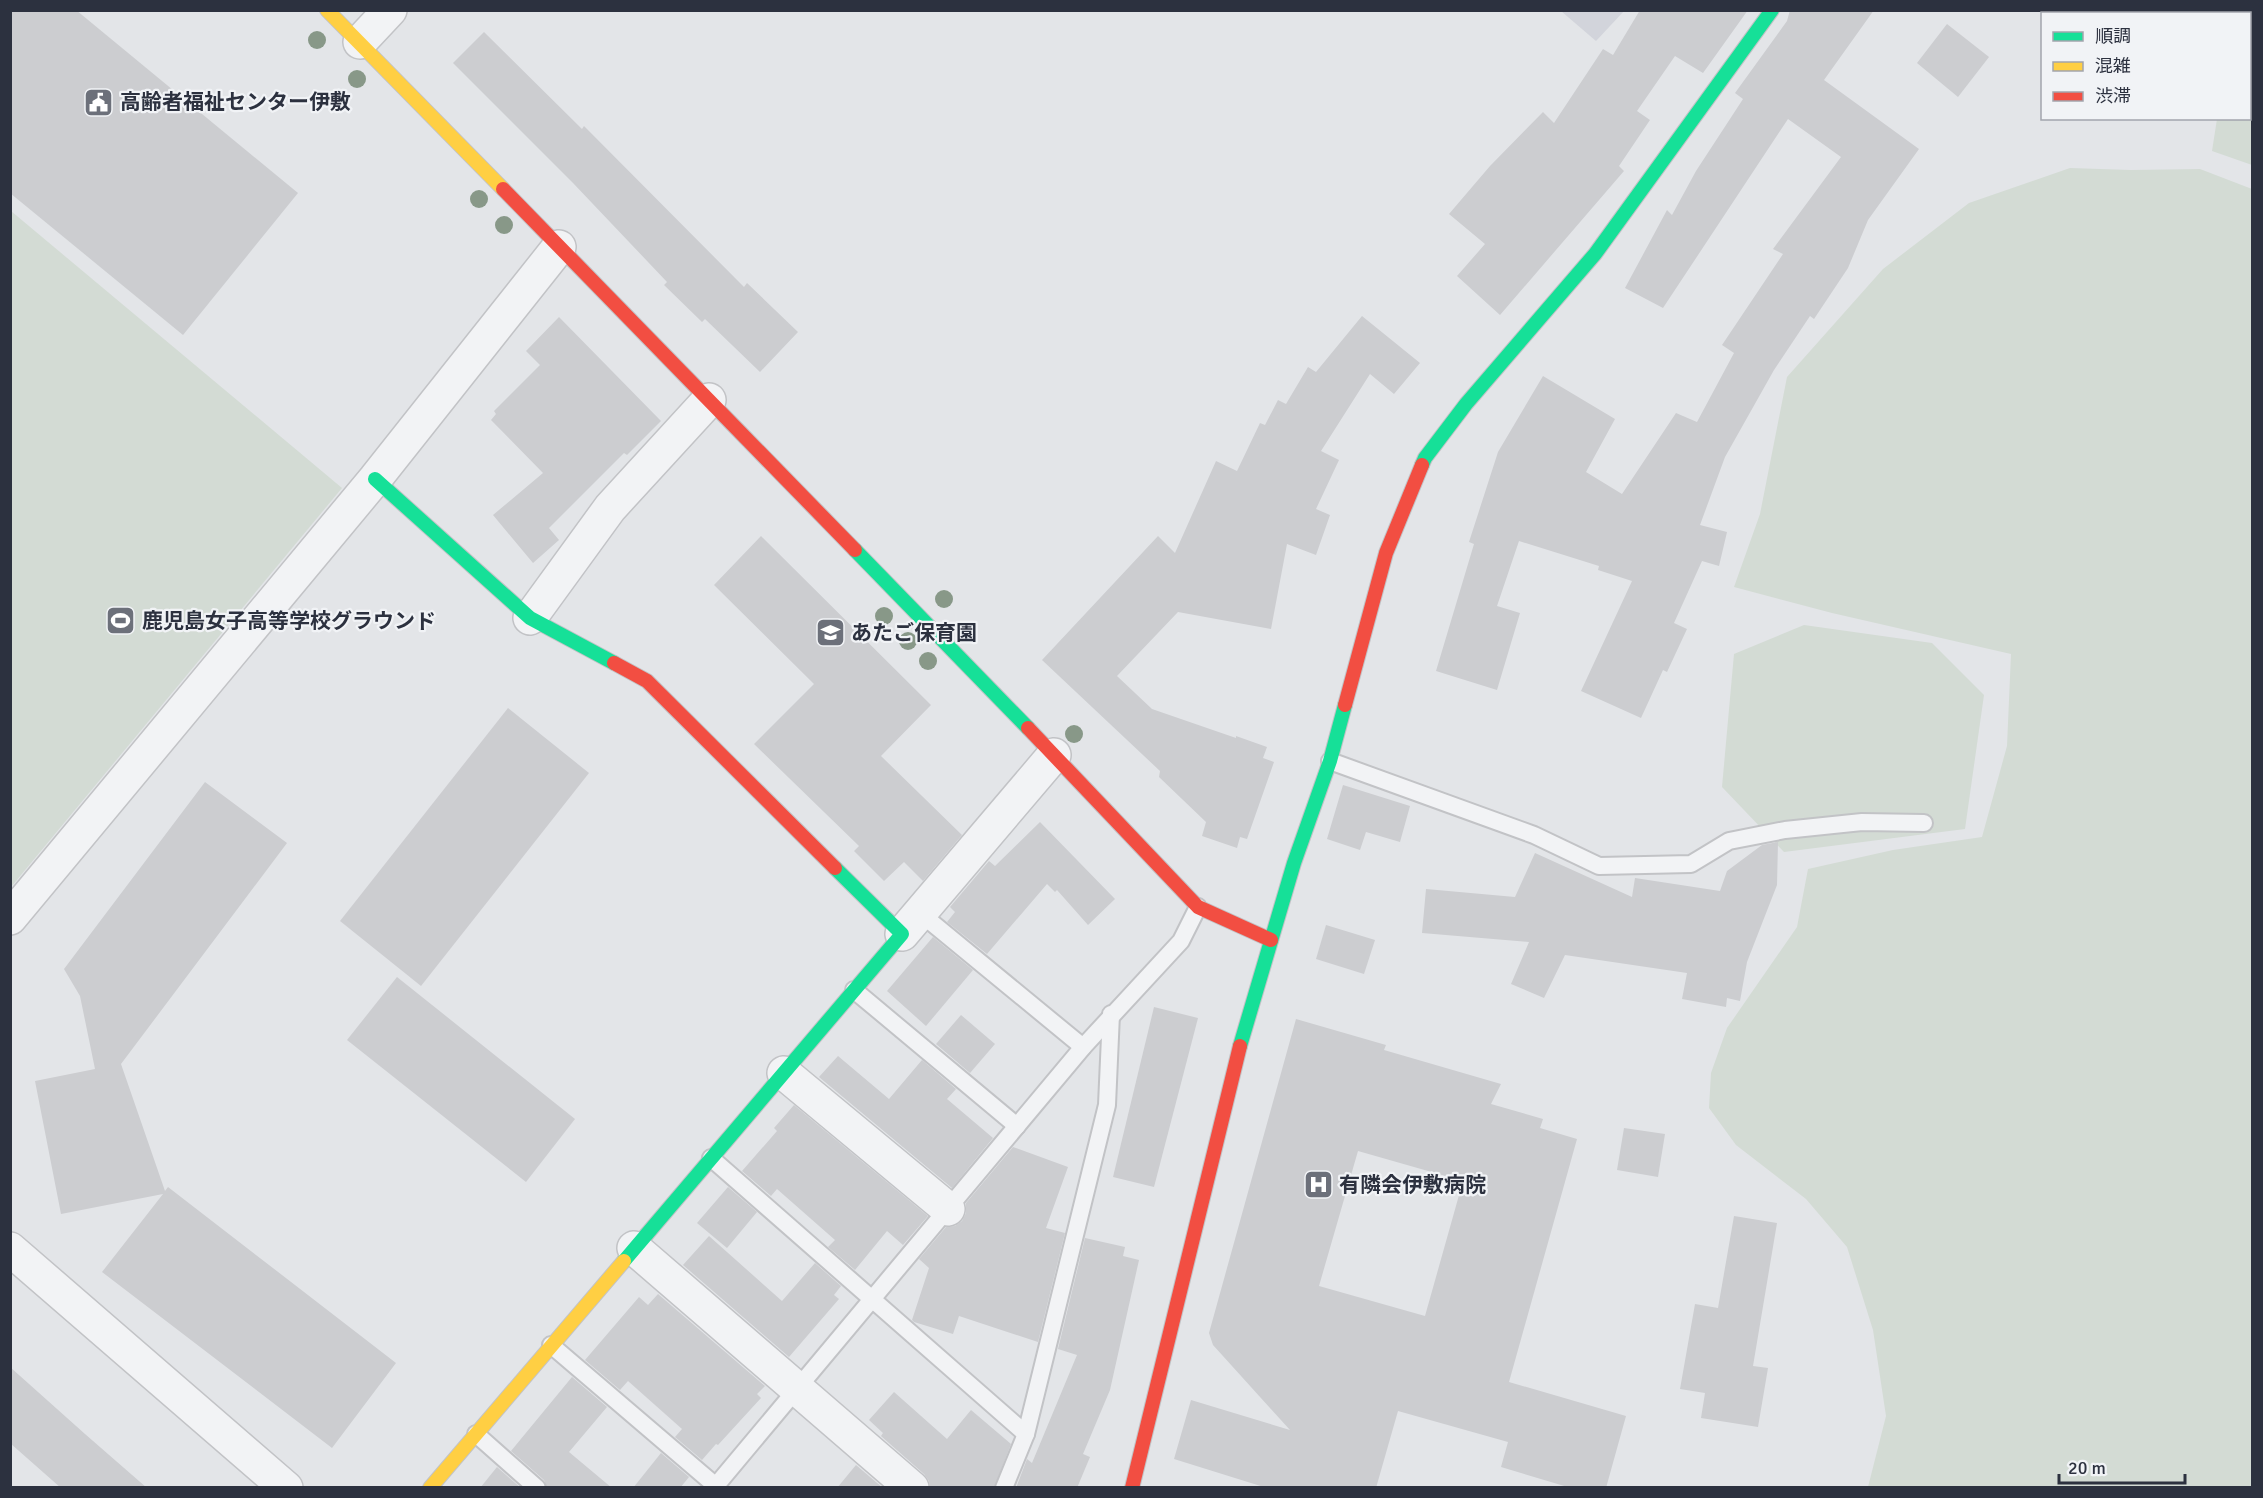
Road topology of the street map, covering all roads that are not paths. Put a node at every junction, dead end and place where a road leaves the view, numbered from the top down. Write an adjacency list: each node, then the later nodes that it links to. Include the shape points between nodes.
1 (327, 10): 4 (street)
2 (390, 10): 4 (street)
3 (1772, 10): 10 (street, via 1594,254 1425,458 1386,554)
4 (360, 42): 5 (street)
5 (559, 247): 6 (street); 7 (street)
6 (709, 400): 8 (street, via 610,508); 9 (street)
7 (375, 479): 8 (street); 13 (street)
8 (530, 618): 14 (street, via 647,681)
9 (1054, 755): 12 (street); 14 (street)
10 (1330, 761): 11 (lane, via 1534,835 1599,866 1691,864 1729,842 1785,830 1862,822); 15 (street)
11 (1924, 823)
12 (1198, 907): 15 (street); 17 (lane, via 1181,941)
13 (10, 918)
14 (911, 924): 16 (street); 18 (lane)
15 (1271, 940): 36 (street, via 1245,1027)
16 (854, 990): 19 (street); 20 (lane)
17 (1111, 1014): 18 (lane); 29 (lane, via 1107,1105)
18 (1083, 1047): 20 (lane)
19 (784, 1073): 21 (street); 22 (street)
20 (1017, 1126): 22 (lane)
21 (711, 1158): 23 (street); 25 (lane)
22 (948, 1209): 25 (lane)
23 (634, 1248): 26 (street); 27 (street)
24 (10, 1249): 31 (street)
25 (872, 1299): 27 (lane); 29 (lane)
26 (551, 1345): 28 (street); 30 (lane)
27 (798, 1389): 30 (lane); 34 (street)
28 (476, 1434): 32 (street); 33 (lane)
29 (1026, 1434): 35 (lane)
30 (715, 1486)
31 (286, 1488)
32 (430, 1488)
33 (537, 1488)
34 (912, 1488)
35 (1004, 1488)
36 (1132, 1488)

